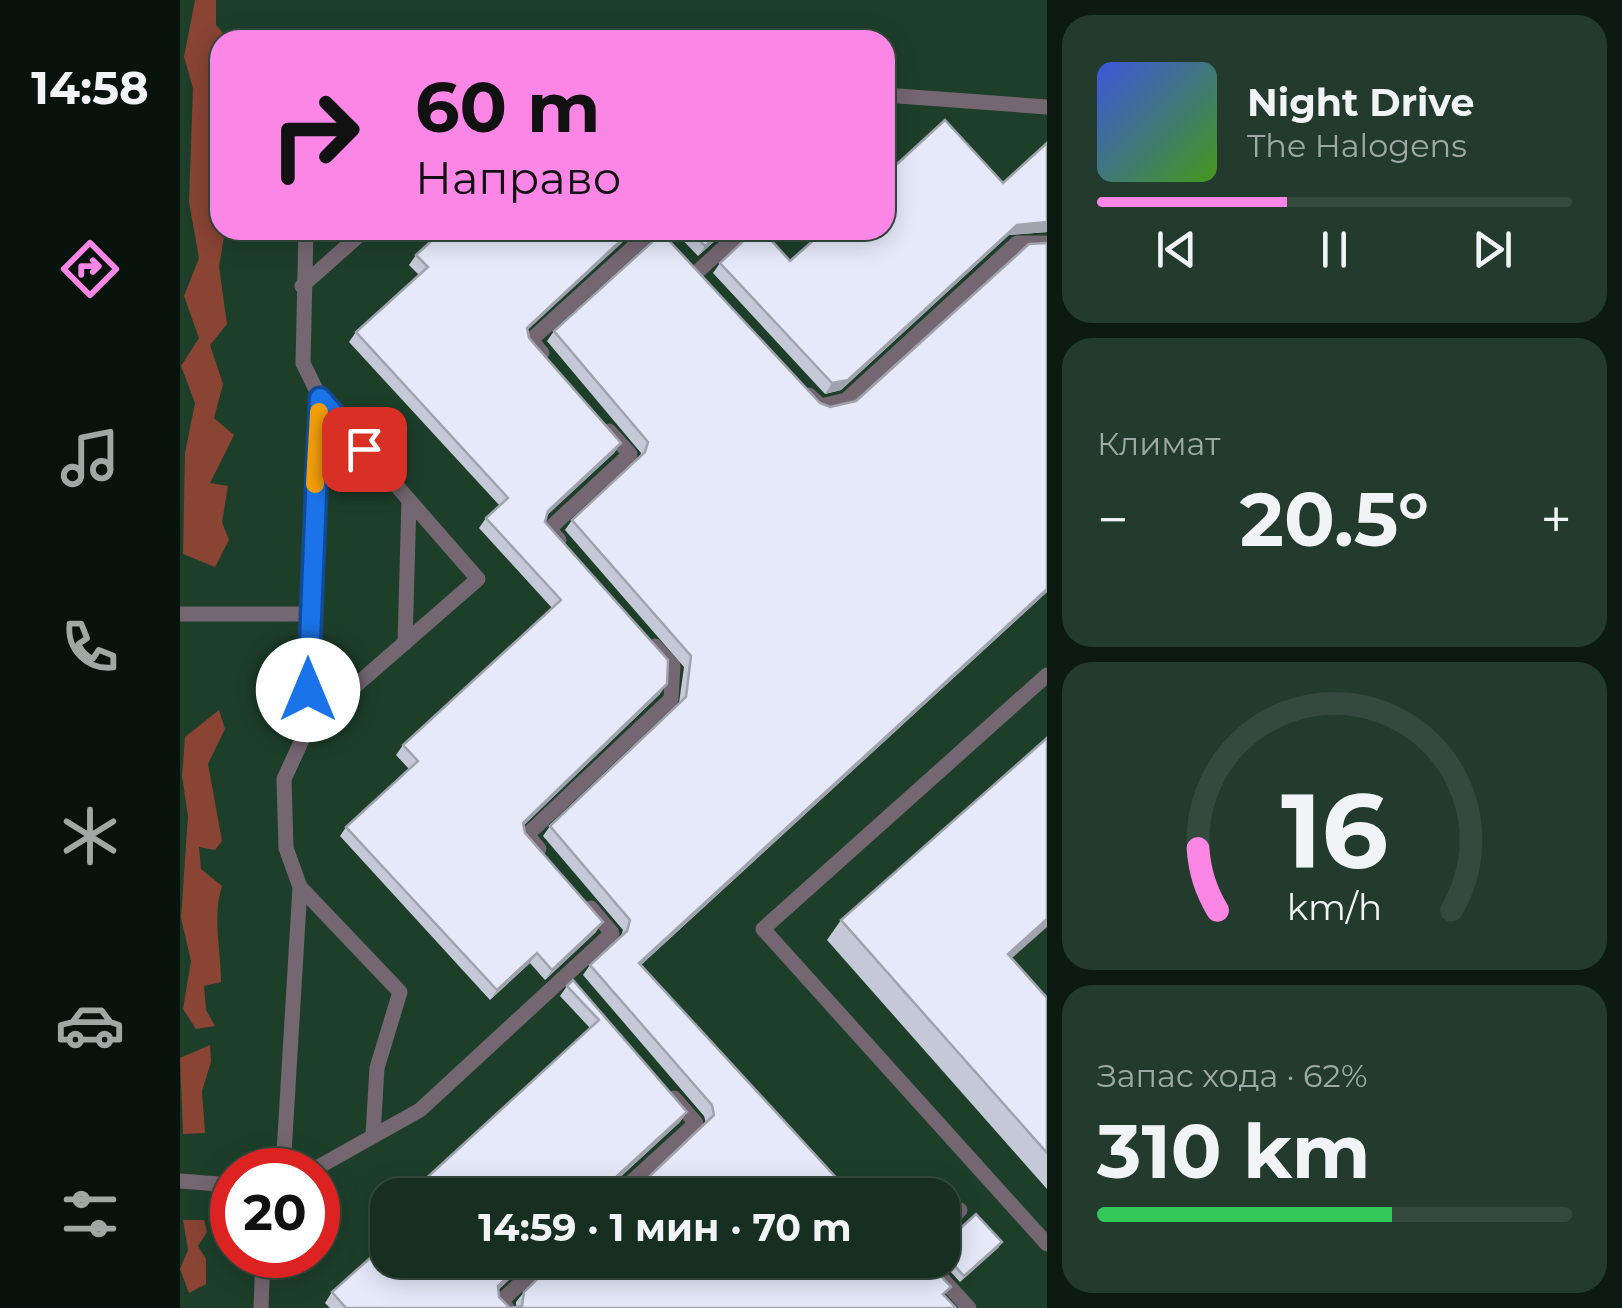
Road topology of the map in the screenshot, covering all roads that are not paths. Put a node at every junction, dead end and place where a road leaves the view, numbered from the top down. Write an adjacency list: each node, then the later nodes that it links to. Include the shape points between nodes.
1 (895, 96): 2 (lane)
2 (1045, 110)
3 (305, 240): 12 (lane)
4 (355, 240): 12 (lane)
5 (644, 240): 14 (lane, via 530,340)
6 (666, 240): 9 (lane)
7 (733, 240): 11 (lane)
8 (1047, 243): 15 (lane, via 1018,244 846,400 821,406)
9 (670, 244)
10 (683, 259): 11 (lane)
11 (695, 274): 13 (lane)
12 (302, 286): 16 (lane, via 303,363)
13 (708, 287)
14 (556, 369)
15 (795, 383)
16 (320, 398): 18 (lane); 21 (lane)
17 (593, 412): 19 (lane, via 630,454 549,529)
18 (408, 500): 23 (lane); 23 (lane, via 478,579)
19 (574, 556)
20 (180, 614): 21 (lane)
21 (309, 614): 25 (lane)
22 (648, 638): 26 (lane, via 673,666 671,698 527,834)
23 (405, 643): 25 (lane)
24 (1047, 675): 36 (lane, via 763,928)
25 (308, 727): 27 (lane, via 284,779 286,848)
26 (551, 862)
27 (300, 887): 30 (lane, via 400,992 377,1068); 31 (lane)
28 (576, 891): 30 (lane, via 612,933 571,979 420,1110)
29 (658, 1080): 33 (lane, via 696,1123)
30 (373, 1134): 32 (lane)
31 (283, 1148)
32 (340, 1154)
33 (636, 1178)
34 (180, 1181): 35 (lane)
35 (210, 1183)
36 (1047, 1244)
37 (262, 1278): 40 (lane)
38 (526, 1278): 41 (lane, via 501,1301)
39 (942, 1278): 42 (lane)
40 (261, 1308)
41 (507, 1308)
42 (969, 1308)

